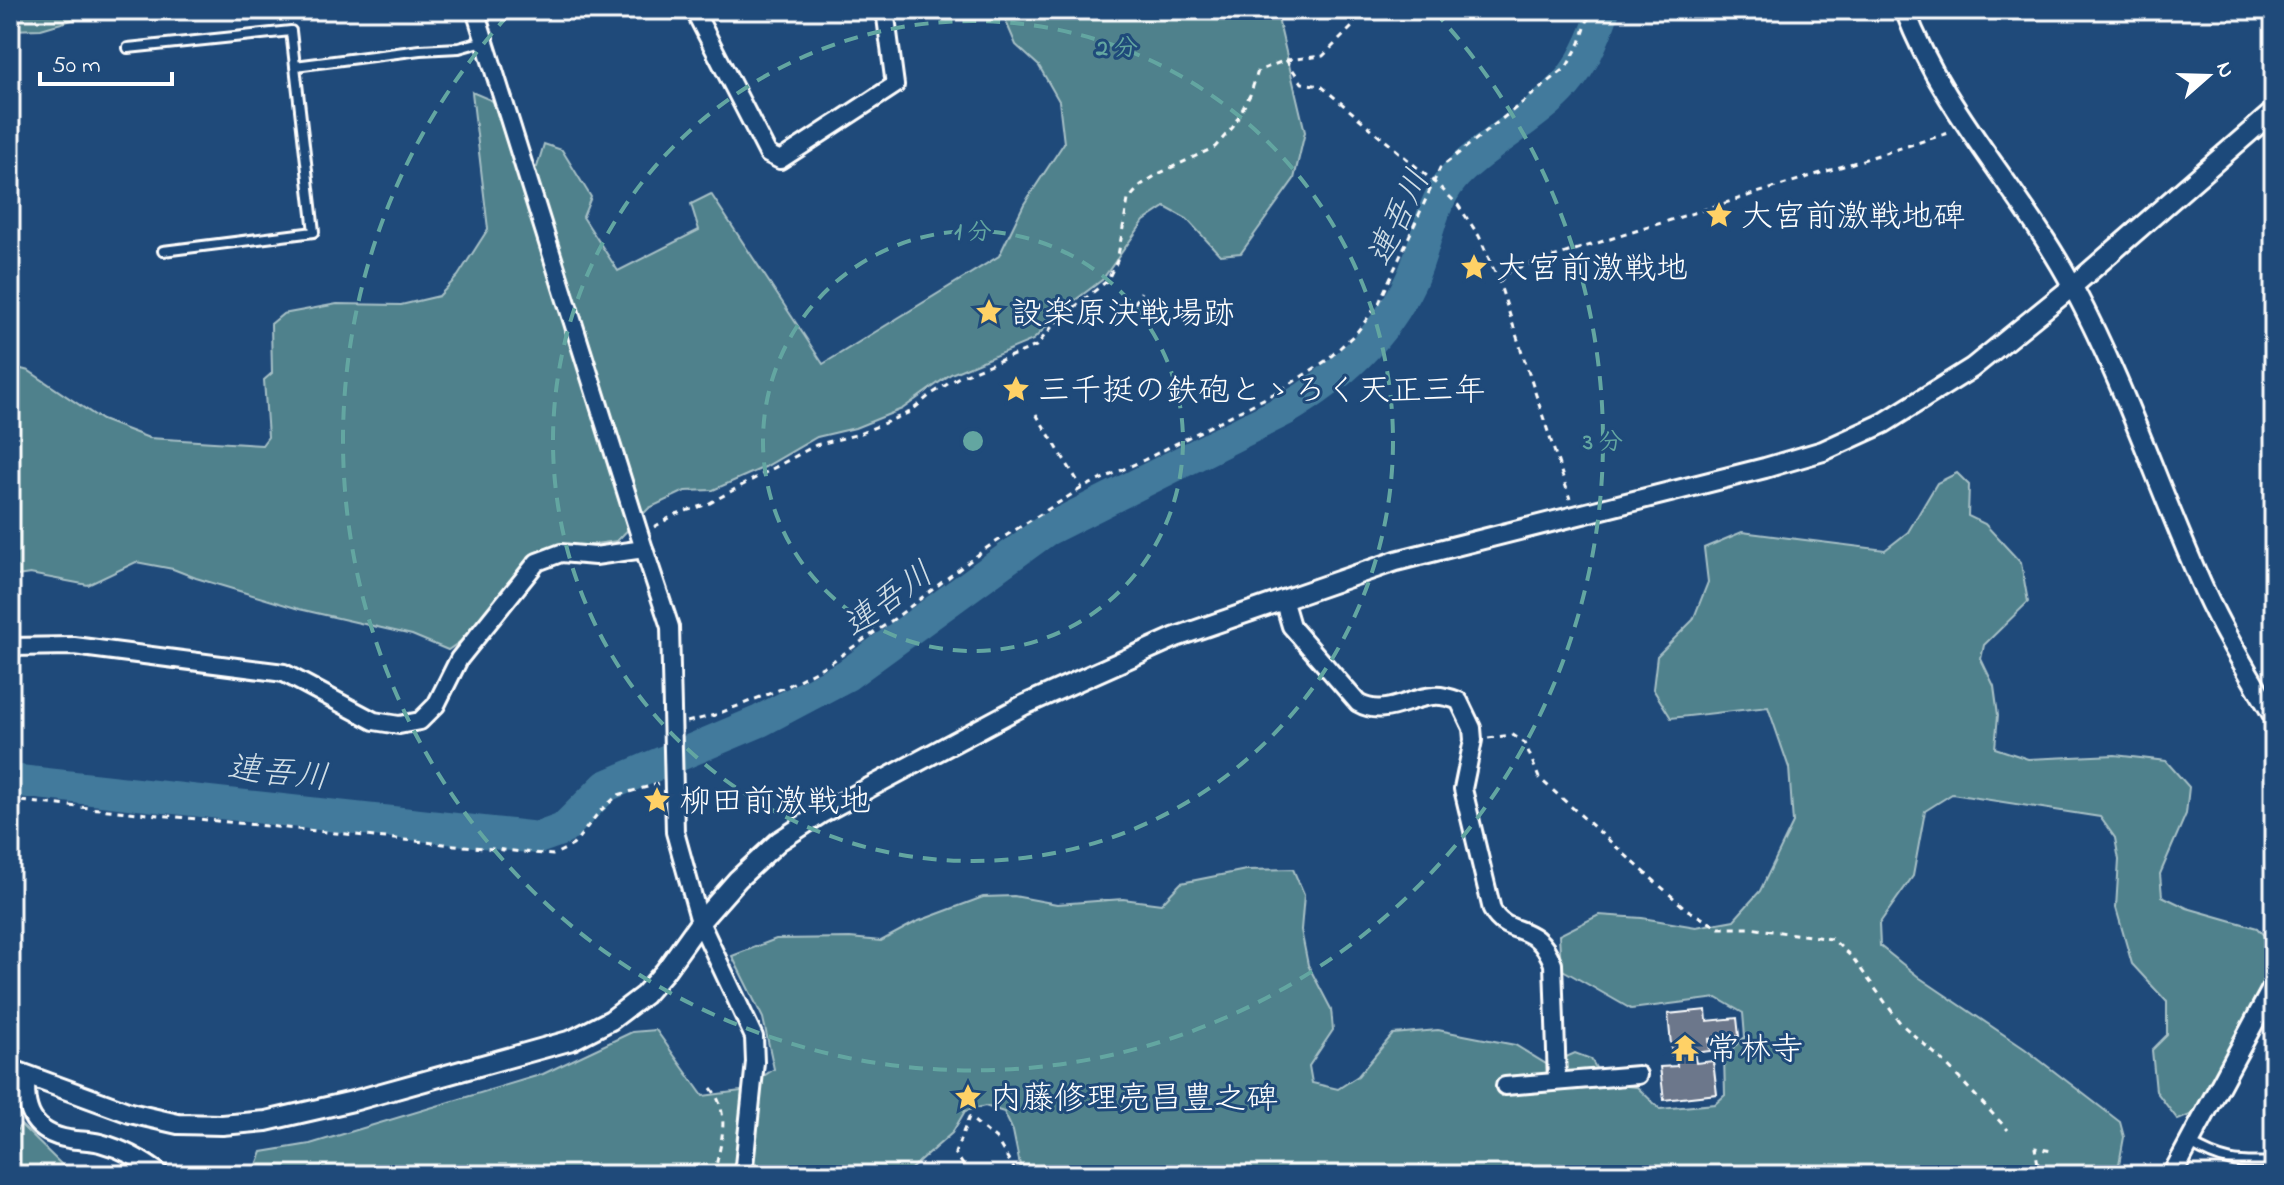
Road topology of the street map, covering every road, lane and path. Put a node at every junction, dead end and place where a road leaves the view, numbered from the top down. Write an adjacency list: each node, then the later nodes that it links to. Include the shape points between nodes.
1 (475, 10): 7 (street)
2 (694, 10): 3 (street, via 768,154 780,160 895,85)
3 (885, 10)
4 (1359, 10): 9 (path, via 1352,27 1323,56)
5 (1591, 10): 13 (path, via 1566,68 1465,146)
6 (1905, 10): 12 (street, via 1918,46)
7 (485, 40): 10 (lane, via 459,48); 22 (street)
8 (128, 48): 10 (lane, via 291,31)
9 (1286, 60): 13 (path, via 1302,83 1321,86); 22 (path, via 1258,71 1233,127 1215,147 1141,185 1128,200 1117,261 1107,281 1056,322 1036,346 959,377 910,412 816,445 708,504 676,514)
10 (295, 66): 14 (lane, via 314,232)
11 (2274, 111): 16 (street)
12 (1965, 123): 15 (path, via 1954,132 1511,270); 16 (street)
13 (1433, 181): 15 (path, via 1479,236); 20 (path, via 1379,303 1327,360 1281,390)
14 (163, 251)
15 (1499, 282): 21 (path)
16 (2073, 286): 21 (street, via 1972,368 1884,423 1823,451); 25 (street, via 2143,436 2205,592)
17 (1141, 292): 18 (path)
18 (1129, 314)
19 (1036, 414): 20 (path)
20 (1082, 488): 26 (path, via 988,547 830,663 772,693)
21 (1575, 515): 23 (street, via 1396,561)
22 (642, 540): 24 (street, via 595,556 561,553 537,562 459,659 436,705 420,721 399,725 374,721 284,673 74,646); 26 (street, via 668,614)
23 (1283, 599): 27 (street, via 1291,626 1358,703 1382,710 1434,695 1459,701); 30 (street, via 1176,637 1024,705 822,813 779,841)
24 (10, 647)
25 (2274, 717)
26 (672, 728): 28 (street)
27 (1473, 740): 34 (street, via 1463,789 1492,910 1498,920 1538,938 1553,964); 37 (path, via 1513,735 1525,743 1539,778 1686,909 1719,928 1832,939 1852,957 1901,1024)
28 (674, 782): 29 (path, via 618,795 573,845 553,855); 30 (street, via 675,832)
29 (10, 800)
30 (700, 922): 32 (street, via 644,995 572,1040 266,1121 178,1124 130,1113); 43 (street, via 754,1037)
31 (2274, 985): 38 (street)
32 (18, 1072): 41 (street, via 31,1116 45,1133 124,1151)
33 (1638, 1075): 34 (street)
34 (1557, 1080): 35 (street)
35 (1505, 1086)
36 (711, 1088): 42 (path, via 724,1116)
37 (2008, 1130)
38 (2189, 1143): 40 (lane, via 2216,1159); 47 (street)
39 (2052, 1151): 46 (path, via 2035,1148)
40 (2274, 1162)
41 (162, 1175)
42 (714, 1175)
43 (743, 1175)
44 (970, 1175): 45 (path, via 955,1153 969,1117 996,1139)
45 (1018, 1175)
46 (2040, 1175)
47 (2172, 1175)

